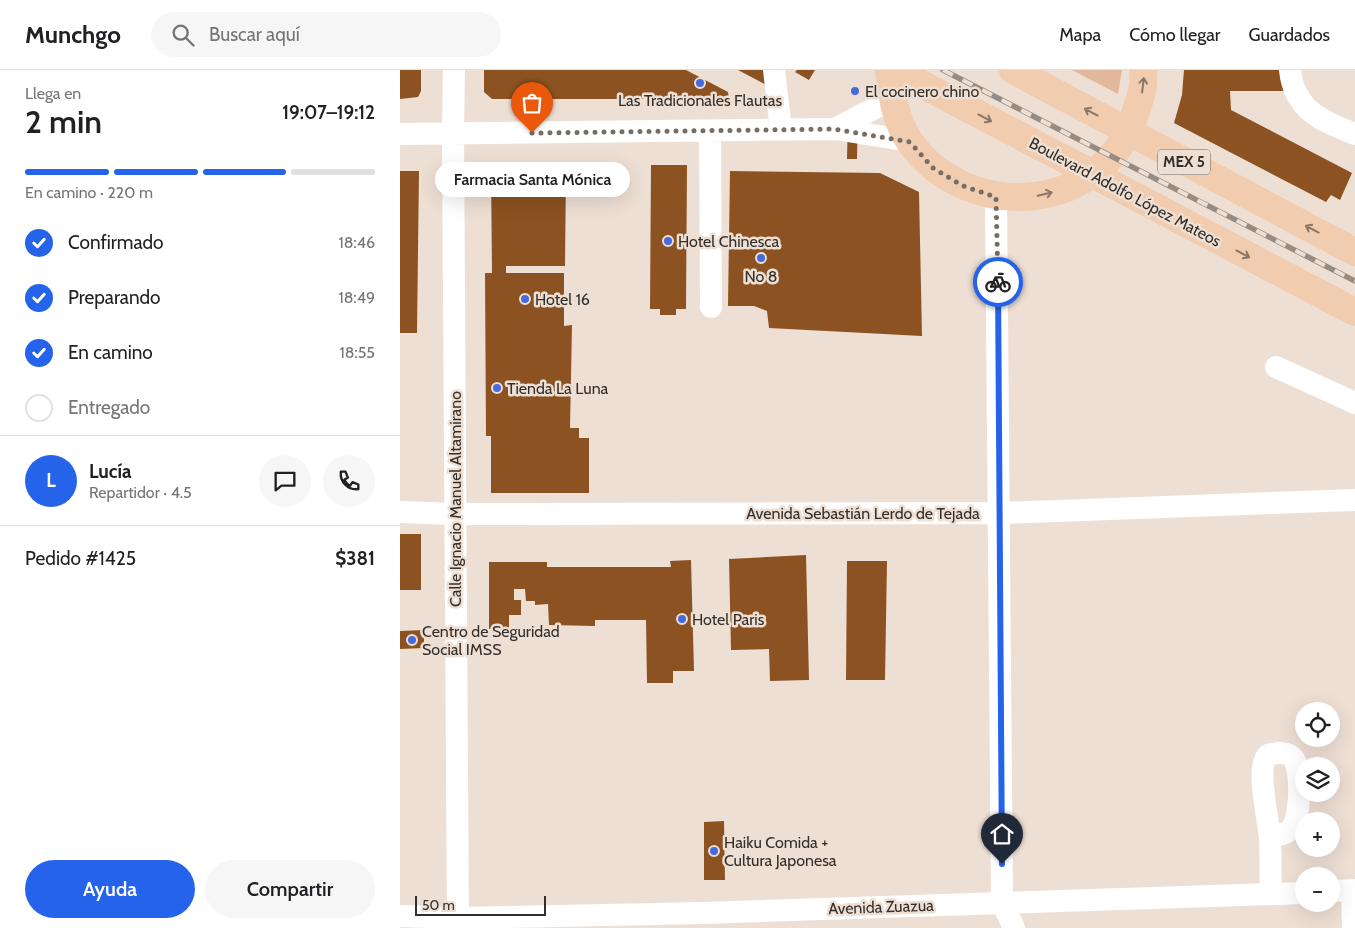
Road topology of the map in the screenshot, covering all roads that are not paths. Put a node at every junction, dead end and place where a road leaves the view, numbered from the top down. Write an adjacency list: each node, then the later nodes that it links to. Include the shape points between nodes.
1 (454, 70): 14 (street, Calle Ignacio Manuel Altamirano)
2 (774, 70): 10 (street)
3 (889, 70): 8 (main road)
4 (895, 70): 17 (main road, Boulevard Adolfo López Mateos, one-way to 17)
5 (1013, 70): 12 (main road, MEX 5, one-way to 5)
6 (1143, 70): 12 (main road, one-way to 6, via 1144,84)
7 (1290, 70): 15 (street, via 1294,91 1304,106 1321,120)
8 (892, 99): 9 (street); 16 (main road)
9 (834, 129): 10 (street); 16 (street)
10 (781, 130): 11 (street)
11 (710, 131): 14 (street); 20 (street)
12 (1129, 133): 17 (main road, via 1112,157); 19 (main road, MEX 5, one-way to 12)
13 (400, 134): 14 (street)
14 (453, 134): 27 (street, Calle Ignacio Manuel Altamirano)
15 (1355, 134)
16 (910, 142): 18 (main road, via 933,168 963,186)
17 (1091, 175): 18 (main road, one-way to 17, via 1030,198 1062,190); 21 (main road, Boulevard Adolfo López Mateos, one-way to 21)
18 (996, 197): 26 (street)
19 (1355, 252)
20 (711, 307)
21 (1355, 312)
22 (1276, 367): 23 (street)
23 (1355, 403)
24 (1355, 500): 26 (street, Avenida Sebastián Lerdo de Tejada)
25 (400, 512): 27 (street, Avenida Sebastián Lerdo de Tejada)
26 (1000, 512): 27 (street, Avenida Sebastián Lerdo de Tejada); 32 (street)
27 (455, 514): 35 (street, Calle Ignacio Manuel Altamirano)
28 (1270, 837): 31 (street)
29 (1346, 891): 37 (street)
30 (1295, 893): 31 (street, Avenida Zuazua)
31 (1270, 894): 32 (street, Avenida Zuazua)
32 (1002, 902): 34 (street, Avenida Zuazua); 36 (street)
33 (400, 916): 35 (street, Avenida Zuazua)
34 (703, 920): 35 (street, Avenida Zuazua)
35 (458, 923)
36 (1014, 928)
37 (1353, 928)

